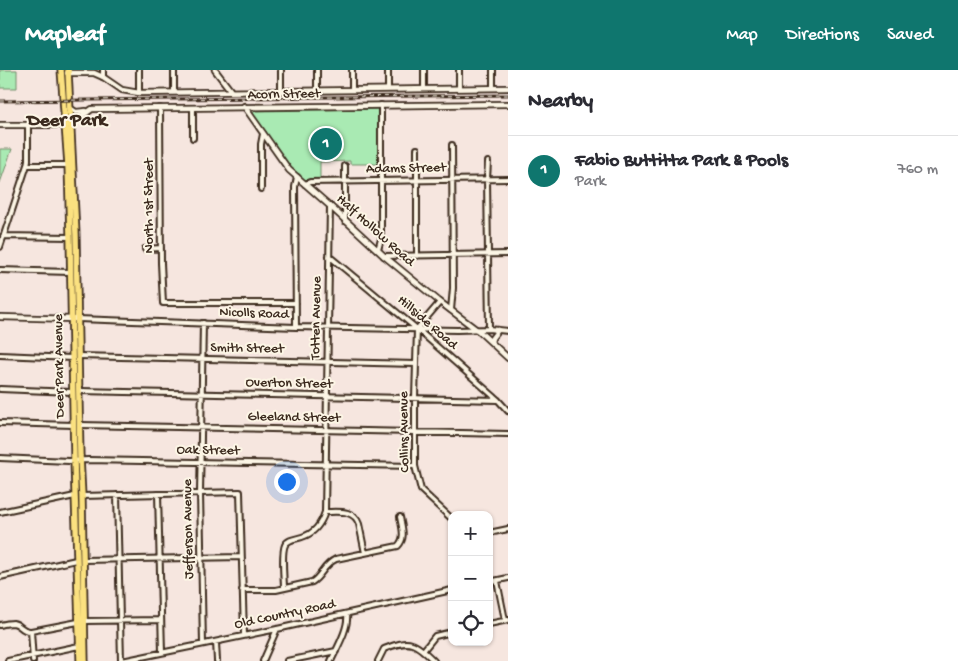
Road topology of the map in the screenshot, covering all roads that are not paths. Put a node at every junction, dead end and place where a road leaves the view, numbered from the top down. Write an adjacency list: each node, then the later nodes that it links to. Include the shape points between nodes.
1 (103, 70): 13 (street)
2 (138, 70): 24 (street)
3 (174, 70): 23 (street)
4 (215, 70): 22 (street)
5 (281, 70): 19 (street)
6 (317, 70): 20 (street)
7 (352, 70): 21 (street)
8 (388, 70): 17 (street)
9 (424, 70): 18 (street)
10 (459, 70): 14 (street)
11 (493, 70): 15 (street)
12 (65, 72): 13 (street); 28 (main road, Deer Park Avenue); 34 (main road, Deer Park Avenue)
13 (103, 76): 24 (street, via 122,90)
14 (459, 88): 15 (street); 18 (street)
15 (493, 88): 16 (street)
16 (508, 88)
17 (388, 89): 18 (street); 21 (street)
18 (424, 89)
19 (281, 90): 20 (street); 22 (street)
20 (317, 90): 21 (street)
21 (352, 90)
22 (230, 91): 23 (street)
23 (174, 92): 24 (street)
24 (139, 93)
25 (508, 104): 26 (street, Acorn Street)
26 (381, 105): 27 (street, Acorn Street); 49 (street)
27 (244, 106): 30 (street, Acorn Street); 35 (street, Half Hollow Road)
28 (70, 107): 31 (street, Acorn Street, via 78,113); 34 (main road, Deer Park Avenue)
29 (160, 108): 30 (street, Acorn Street); 31 (street, Acorn Street); 59 (street, North 1st Street)
30 (193, 108): 36 (street)
31 (92, 109): 34 (street)
32 (0, 125): 33 (street)
33 (28, 125): 34 (street); 41 (street)
34 (68, 125): 40 (main road, Deer Park Avenue); 54 (main road, Deer Park Avenue, via 74,165)
35 (263, 134): 43 (street, Half Hollow Road); 51 (street)
36 (193, 138)
37 (452, 145): 47 (street)
38 (416, 149): 46 (street)
39 (488, 162): 44 (street)
40 (68, 164): 41 (street); 52 (main road, Deer Park Avenue)
41 (27, 165): 56 (street)
42 (345, 166): 48 (street)
43 (297, 178): 50 (street, Half Hollow Road); 71 (street)
44 (487, 179): 45 (street, Adams Street); 47 (street, Adams Street); 62 (street)
45 (508, 179)
46 (416, 180): 47 (street, Adams Street); 49 (street, Adams Street); 67 (street)
47 (452, 180): 64 (street)
48 (345, 181): 49 (street, Adams Street); 50 (street, Adams Street); 55 (street)
49 (381, 181): 61 (street, via 381,240)
50 (305, 184): 53 (street, Half Hollow Road)
51 (261, 189)
52 (69, 200): 54 (main road); 57 (main road, Deer Park Avenue)
53 (330, 206): 55 (street, Half Hollow Road); 65 (street, Totten Avenue)
54 (75, 211): 74 (main road, Deer Park Avenue)
55 (345, 221): 61 (street, Half Hollow Road)
56 (4, 236): 57 (street); 58 (street)
57 (70, 237): 69 (main road, Deer Park Avenue)
58 (0, 247)
59 (161, 248): 60 (street); 71 (street, North 1st Street, via 163,303)
60 (145, 249)
61 (378, 250): 66 (street, Half Hollow Road)
62 (488, 254): 63 (street); 64 (street); 80 (street)
63 (508, 254)
64 (452, 255): 67 (street); 72 (street)
65 (329, 256): 77 (street, Totten Avenue); 78 (street, Hillside Road)
66 (384, 256): 67 (street); 70 (street, Half Hollow Road)
67 (417, 256)
68 (0, 270): 69 (street)
69 (70, 272): 74 (main road, Deer Park Avenue)
70 (440, 302): 72 (street, Half Hollow Road); 78 (street)
71 (296, 303): 76 (street)
72 (451, 310): 79 (street, Half Hollow Road)
73 (0, 317): 74 (street, Nicolls Road)
74 (74, 319): 75 (street, Nicolls Road); 85 (main road, Deer Park Avenue)
75 (203, 323): 76 (street, Nicolls Road); 87 (street, Jefferson Avenue)
76 (296, 327): 77 (street, Nicolls Road)
77 (328, 328): 78 (street, Nicolls Road); 88 (street, Totten Avenue)
78 (418, 329): 79 (street, Nicolls Road); 89 (street, Collins Avenue); 96 (street, Hillside Road)
79 (475, 330): 80 (street, Nicolls Road); 83 (street, Half Hollow Road)
80 (489, 330): 81 (street, Nicolls Road)
81 (498, 330): 82 (street, Nicolls Road); 83 (street)
82 (508, 331)
83 (491, 342): 86 (street, Half Hollow Road)
84 (0, 355): 85 (street, Smith Street)
85 (75, 357): 87 (street, Smith Street); 91 (main road, Deer Park Avenue); 92 (main road, Deer Park Avenue)
86 (508, 358)
87 (202, 359): 88 (street, Smith Street); 93 (street, Jefferson Avenue)
88 (327, 362): 89 (street, Smith Street); 94 (street, Totten Avenue)
89 (416, 364): 95 (street, Collins Avenue)
90 (0, 389): 92 (street)
91 (80, 391): 93 (street, Overton Street); 99 (main road, Deer Park Avenue)
92 (72, 392): 99 (main road, Deer Park Avenue)
93 (201, 394): 94 (street, Overton Street); 100 (street, Jefferson Avenue)
94 (326, 396): 95 (street, Overton Street); 101 (street, Totten Avenue)
95 (415, 398): 96 (street, Overton Street); 102 (street, Collins Avenue)
96 (498, 400): 97 (street, Hillside Road)
97 (508, 411)
98 (0, 423): 99 (street, Gleeland Street)
99 (77, 425): 100 (street, Gleeland Street); 105 (main road, Deer Park Avenue)
100 (201, 428): 101 (street, Gleeland Street); 106 (street, Jefferson Avenue)
101 (326, 430): 102 (street, Gleeland Street); 107 (street, Totten Avenue)
102 (415, 432): 103 (street, Gleeland Street); 108 (street, Collins Avenue)
103 (508, 434)
104 (0, 458): 105 (street, Oak Street)
105 (77, 460): 106 (street, Oak Street); 112 (main road, Deer Park Avenue); 113 (main road, Deer Park Avenue)
106 (200, 462): 107 (street, Oak Street); 109 (street, Jefferson Avenue)
107 (325, 465): 108 (street, Oak Street); 115 (street, Totten Avenue)
108 (415, 466): 116 (street, Collins Avenue, via 421,490)
109 (200, 493): 110 (street); 121 (street, via 240,492); 123 (street, Jefferson Avenue)
110 (158, 494): 111 (street); 122 (street)
111 (118, 495): 113 (street); 126 (street)
112 (75, 496): 114 (street); 124 (main road, Deer Park Avenue)
113 (82, 496): 125 (main road, Deer Park Avenue)
114 (0, 512)
115 (325, 512): 120 (street, via 350,513 358,520); 131 (street, via 312,533 285,545)
116 (448, 515)
117 (400, 517): 120 (street, via 402,542 398,546)
118 (508, 529): 119 (street)
119 (493, 532)
120 (365, 554): 131 (street, via 336,559 316,580)
121 (241, 558): 123 (street); 132 (street)
122 (160, 559): 123 (street); 126 (street); 135 (street)
123 (201, 559): 146 (street, Jefferson Avenue)
124 (76, 560): 127 (street); 137 (main road, Deer Park Avenue)
125 (84, 560): 126 (street); 137 (main road, Deer Park Avenue)
126 (119, 560): 138 (street)
127 (0, 577)
128 (508, 578): 129 (street)
129 (497, 580): 130 (street); 136 (street)
130 (493, 581)
131 (284, 588): 132 (street)
132 (242, 590): 144 (street)
133 (448, 591): 134 (street, Old Country Road)
134 (346, 614): 141 (street, Old Country Road); 148 (street, via 346,627)
135 (161, 620): 138 (street); 150 (street)
136 (507, 620): 139 (street)
137 (82, 621): 138 (street); 142 (street); 147 (main road, Deer Park Avenue); 157 (main road, Deer Park Avenue)
138 (120, 621): 158 (street)
139 (493, 623)
140 (0, 625): 142 (street, via 11,623 26,632)
141 (277, 629): 144 (street, Old Country Road); 161 (street)
142 (31, 631): 151 (street)
143 (448, 633): 149 (street, via 435,636)
144 (244, 635): 145 (street, Old Country Road)
145 (216, 642): 146 (street, Old Country Road); 160 (street)
146 (203, 644): 150 (street, Old Country Road)
147 (79, 646): 151 (street); 156 (main road, Deer Park Avenue)
148 (336, 651): 153 (street); 163 (street)
149 (423, 651): 164 (street, via 412,644 397,644 384,649); 165 (street)
150 (162, 652): 152 (street, Old Country Road)
151 (33, 656): 154 (street); 155 (street)
152 (148, 656): 158 (street, Old Country Road); 159 (street)
153 (295, 660): 162 (street)
154 (8, 661)
155 (33, 661)
156 (80, 661)
157 (85, 661)
158 (121, 661)
159 (148, 661)
160 (217, 661)
161 (263, 661)
162 (287, 661)
163 (331, 661)
164 (378, 661)
165 (434, 661)

